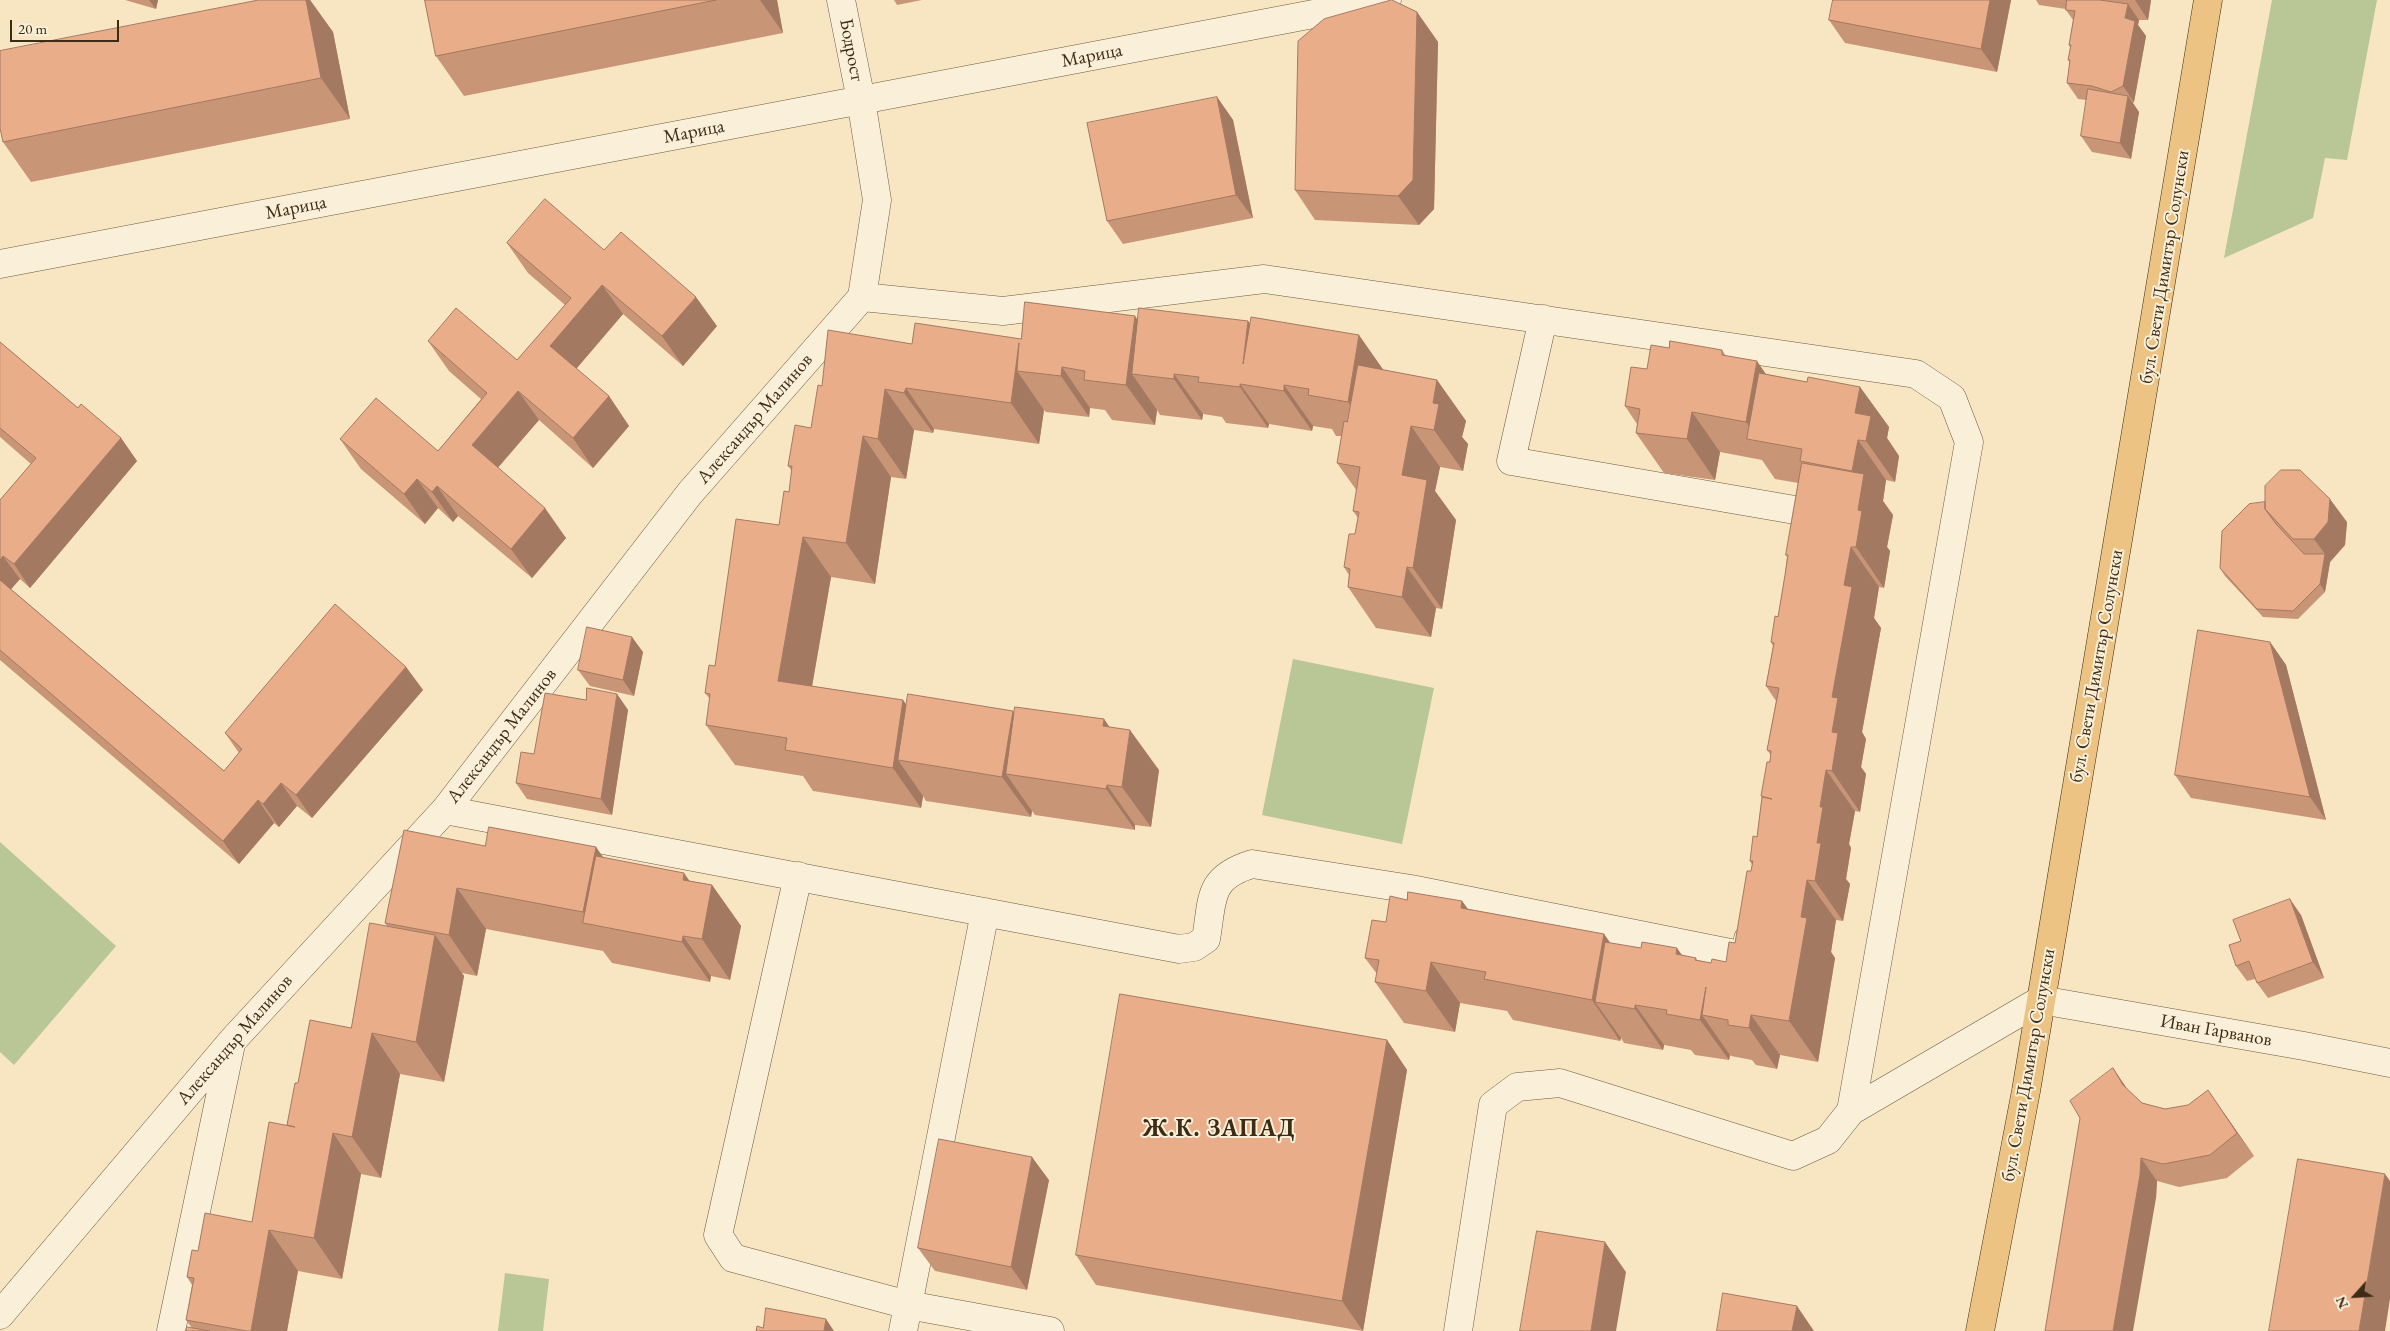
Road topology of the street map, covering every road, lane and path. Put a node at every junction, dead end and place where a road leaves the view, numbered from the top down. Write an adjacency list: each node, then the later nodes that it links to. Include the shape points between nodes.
1 (841, 0): 5 (street, Бодрост)
2 (1387, 0): 4 (street, Марица)
3 (2208, 0): 14 (main road, бул. Свети Димитър Солунски)
4 (1264, 12): 5 (street, Марица)
5 (862, 100): 6 (street, Марица); 7 (street, via 877,200)
6 (0, 264)
7 (862, 297): 8 (street, via 1003,311 1264,278); 10 (street, Александър Малинов, via 690,493)
8 (1543, 320): 9 (street, via 1511,461 1818,514); 17 (street, via 1916,374 1952,398 1969,442)
9 (1812, 553)
10 (445, 810): 11 (street); 15 (street, Александър Малинов)
11 (798, 876): 12 (street); 18 (street, via 718,1235 732,1258)
12 (985, 912): 13 (street, via 1179,949 1194,947 1206,939 1216,885 1233,871 1252,864 1411,890 1745,956); 18 (street)
13 (1752, 917)
14 (2041, 1000): 16 (street, Иван Гарванов); 17 (street); 24 (main road, бул. Свети Димитър Солунски)
15 (232, 1041): 19 (street, Александър Малинов); 20 (street)
16 (2390, 1063)
17 (1851, 1111): 23 (street, via 1828,1140 1793,1156 1560,1083 1517,1087 1493,1104)
18 (908, 1305): 21 (street); 22 (street)
19 (0, 1315)
20 (171, 1331)
21 (903, 1331)
22 (1050, 1331)
23 (1458, 1331)
24 (1980, 1331)

